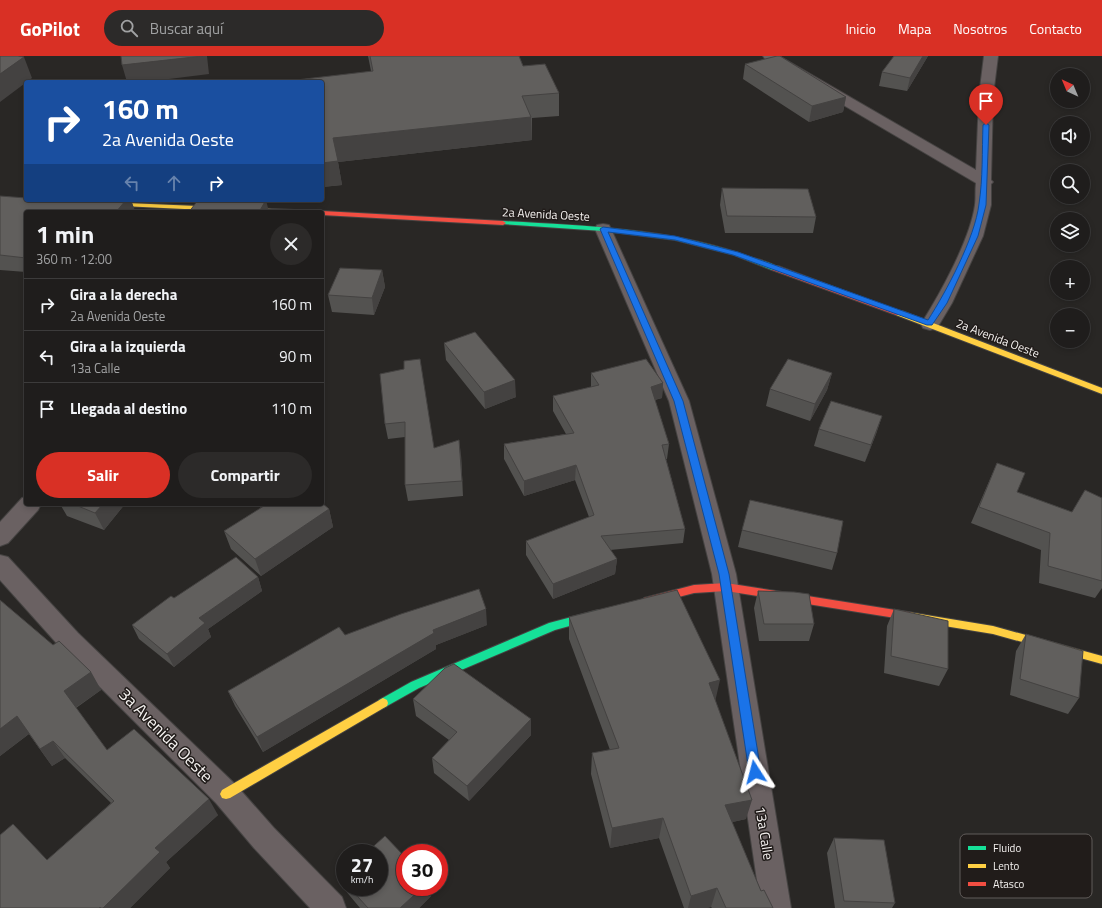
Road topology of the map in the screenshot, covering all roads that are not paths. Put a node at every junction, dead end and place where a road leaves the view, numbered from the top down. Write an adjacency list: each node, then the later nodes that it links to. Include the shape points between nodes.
1 (770, 56): 3 (street)
2 (991, 56): 3 (street, via 986,96)
3 (985, 182): 8 (street, via 983,205 974,236 943,303)
4 (95, 203): 5 (street)
5 (244, 210)
6 (324, 214): 7 (street, 2a Avenida Oeste)
7 (603, 229): 8 (street, 2a Avenida Oeste, via 675,238 736,254); 13 (street, 13a Calle, via 679,401)
8 (930, 324): 9 (street, 2a Avenida Oeste)
9 (1102, 391)
10 (28, 506): 11 (street)
11 (0, 537)
12 (0, 564): 17 (street, 3a Avenida Oeste, via 69,640)
13 (726, 587): 14 (street, via 694,589); 16 (street, via 993,630); 19 (street, 13a Calle)
14 (642, 602)
15 (604, 612): 17 (street, via 552,626 415,685)
16 (1102, 660)
17 (226, 794): 18 (street, 3a Avenida Oeste)
18 (331, 908)
19 (776, 908)

